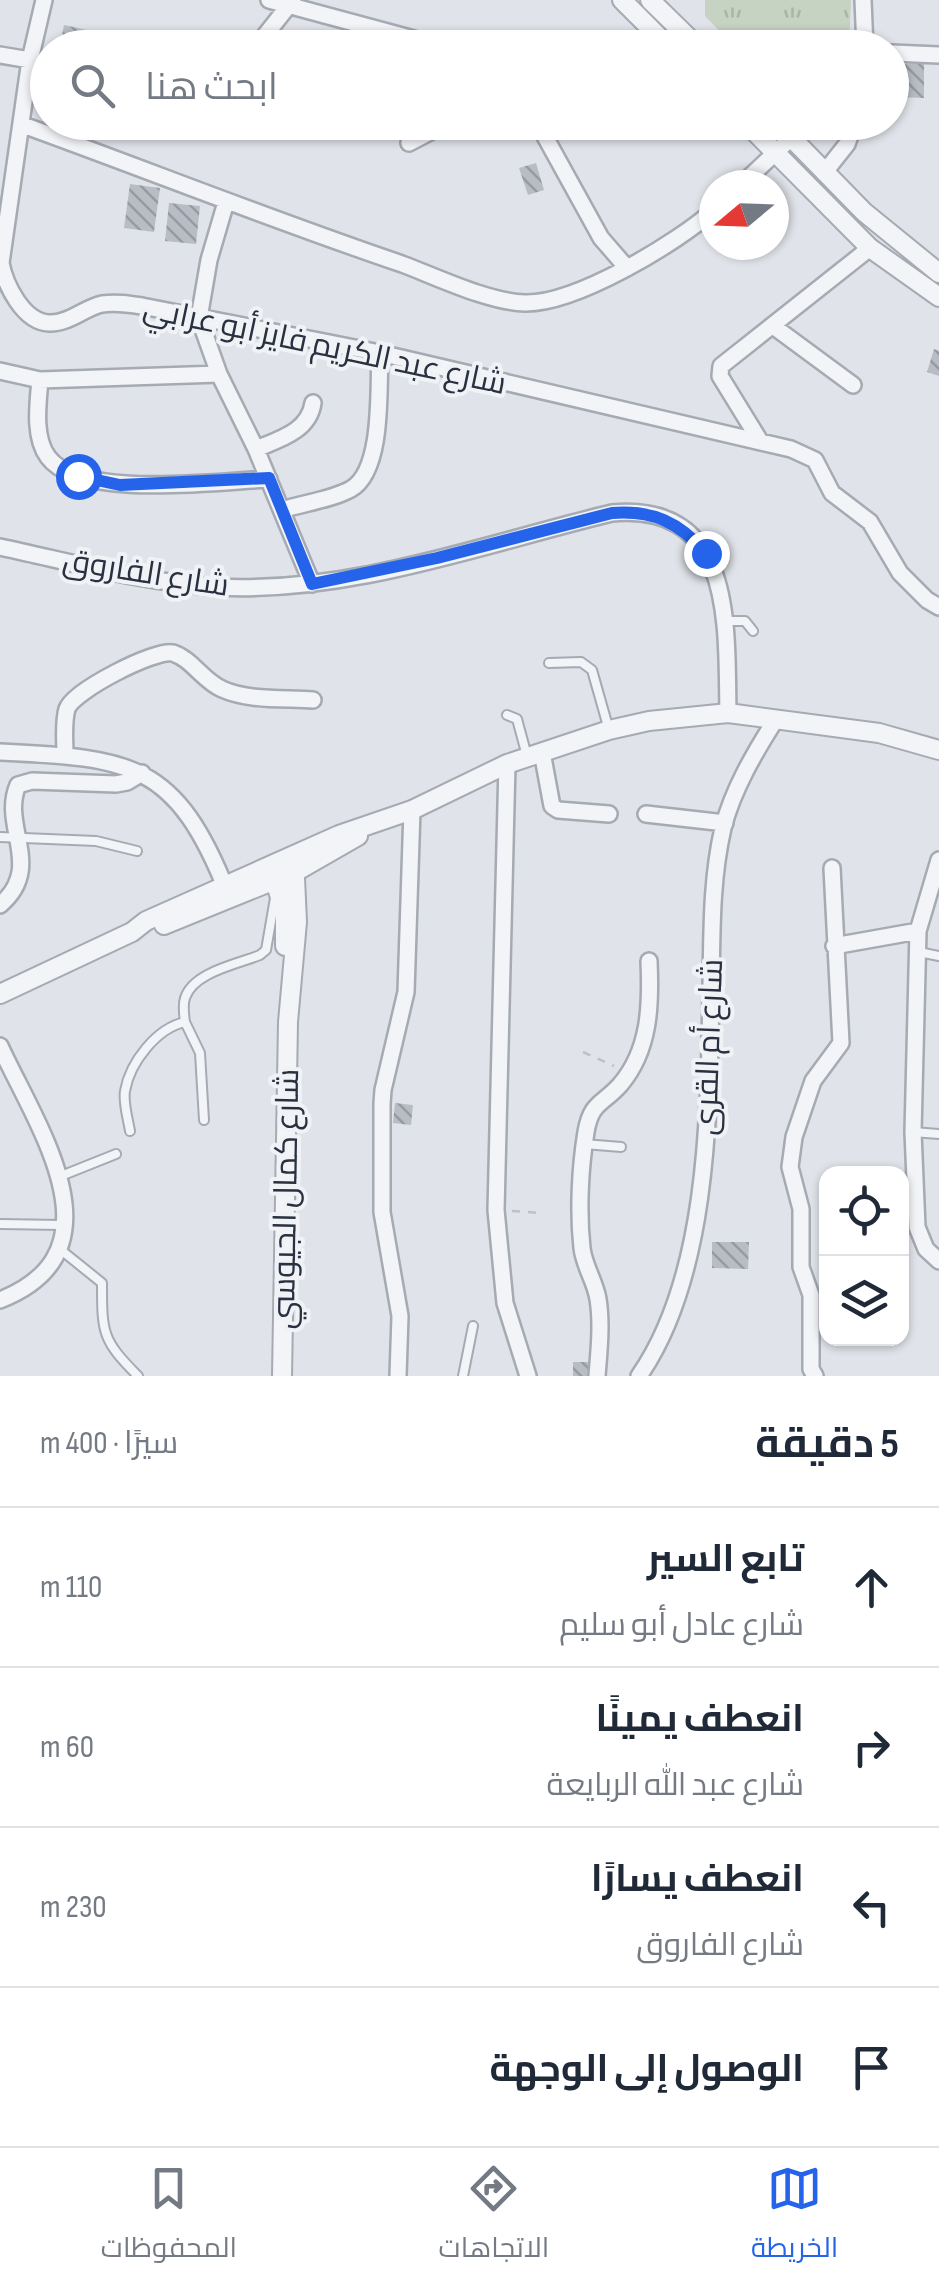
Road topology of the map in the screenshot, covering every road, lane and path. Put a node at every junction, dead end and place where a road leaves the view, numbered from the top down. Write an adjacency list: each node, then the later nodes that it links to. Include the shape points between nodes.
1 (44, 0): 8 (street, شارع عبد الكريم فايز أبو عرابي)
2 (269, 0): 6 (street)
3 (622, 0): 7 (street)
4 (650, 0): 13 (street)
5 (863, 0): 14 (street)
6 (290, 3): 9 (street); 10 (street)
7 (650, 27): 11 (lane); 12 (street)
8 (37, 30)
9 (269, 30)
10 (384, 30)
11 (648, 30)
12 (653, 30)
13 (681, 30)
14 (864, 30)
15 (909, 53): 17 (street)
16 (0, 54): 18 (street)
17 (939, 55)
18 (30, 60): 19 (street, شارع عبد الكريم فايز أبو عرابي)
19 (23, 125): 20 (street); 38 (street, شارع عبد الكريم فايز أبو عرابي, via 2,263 21,305 50,323 121,303)
20 (30, 128)
21 (63, 140): 32 (street)
22 (415, 140): 28 (street)
23 (547, 140): 35 (street, via 601,238)
24 (763, 140): 29 (street)
25 (789, 140): 29 (street)
26 (793, 140): 31 (street)
27 (848, 140): 31 (street)
28 (409, 143)
29 (776, 153): 30 (street); 34 (street)
30 (757, 170)
31 (824, 172): 36 (street)
32 (226, 202): 35 (street, via 510,301 546,300); 38 (street)
33 (699, 222): 35 (street)
34 (870, 248): 37 (street); 39 (street)
35 (626, 268)
36 (939, 273)
37 (939, 298)
38 (199, 318): 40 (street, شارع عبد الكريم فايز أبو عرابي); 42 (street)
39 (773, 326): 44 (street); 46 (street, via 719,370)
40 (380, 353): 46 (street, شارع عبد الكريم فايز أبو عرابي); 49 (street, via 374,450 364,478)
41 (0, 371): 43 (street)
42 (220, 374): 43 (street); 47 (street)
43 (40, 380): 48 (street, via 42,445 60,469 120,485)
44 (853, 385)
45 (313, 403): 47 (street, via 305,424)
46 (760, 441): 52 (street, شارع عبد الكريم فايز أبو عرابي, via 820,466 827,487 870,522 900,573)
47 (256, 449): 48 (street)
48 (269, 478): 49 (street)
49 (282, 510): 51 (street)
50 (0, 548): 51 (street, شارع الفاروق, via 215,586)
51 (312, 584): 53 (street, شارع الفاروق, via 612,513 650,512 706,553)
52 (939, 606)
53 (726, 621): 54 (lane, via 745,621); 57 (street, شارع الفاروق)
54 (752, 631)
55 (549, 663): 60 (lane, via 582,662 592,670)
56 (313, 700): 64 (street, via 239,695 206,680 177,655 162,653 70,703)
57 (728, 713): 59 (street); 60 (street)
58 (507, 716): 63 (lane, via 517,720)
59 (776, 719): 61 (street); 70 (street, شارع أم القرى)
60 (609, 730): 63 (street)
61 (939, 749)
62 (0, 752): 64 (street)
63 (535, 754): 65 (street); 68 (street, via 552,806)
64 (65, 755): 66 (street)
65 (507, 764): 67 (street); 96 (street)
66 (142, 773): 71 (street, via 116,784 20,783); 76 (street, via 187,812)
67 (412, 810): 75 (street); 106 (street, via 406,992 383,1090 382,1212 400,1316)
68 (609, 814)
69 (646, 814): 70 (street)
70 (724, 823): 110 (street, شارع أم القرى, via 713,882 707,1113 695,1233 689,1264)
71 (7, 838): 72 (lane, via 96,841); 77 (street, via 20,860 20,880)
72 (138, 851)
73 (939, 860): 78 (street)
74 (832, 868): 79 (street)
75 (284, 870): 76 (street); 84 (lane, via 266,950 193,986 184,998); 105 (street, شارع كمال الجيوسي, via 296,954 288,1022)
76 (227, 892): 83 (street, via 168,924 132,932)
77 (0, 906)
78 (918, 932): 79 (street); 80 (street)
79 (834, 946): 111 (street, via 841,1043 813,1081 790,1166 801,1209)
80 (917, 952): 81 (lane); 90 (street)
81 (939, 956)
82 (650, 961): 87 (street, via 652,1010)
83 (0, 994)
84 (184, 1022): 88 (lane, via 200,1052); 89 (lane, via 170,1025 142,1053 125,1092)
85 (0, 1046): 95 (street)
86 (583, 1052): 87 (path)
87 (626, 1078): 92 (street, via 589,1114)
88 (204, 1120)
89 (130, 1131)
90 (913, 1132): 91 (lane); 101 (street, via 917,1227)
91 (939, 1134)
92 (584, 1144): 93 (lane); 109 (street, via 581,1232 598,1301)
93 (621, 1147)
94 (116, 1154): 95 (lane)
95 (61, 1176): 99 (street)
96 (496, 1210): 97 (path); 108 (street, via 505,1304)
97 (541, 1212)
98 (0, 1224): 99 (lane)
99 (66, 1225): 100 (street)
100 (61, 1250): 102 (street, via 42,1276); 104 (lane, via 102,1283 102,1327 113,1351)
101 (939, 1262)
102 (0, 1300)
103 (472, 1326): 107 (lane)
104 (138, 1376)
105 (282, 1376)
106 (398, 1376)
107 (463, 1376)
108 (528, 1376)
109 (598, 1376)
110 (639, 1376)
111 (816, 1376)

